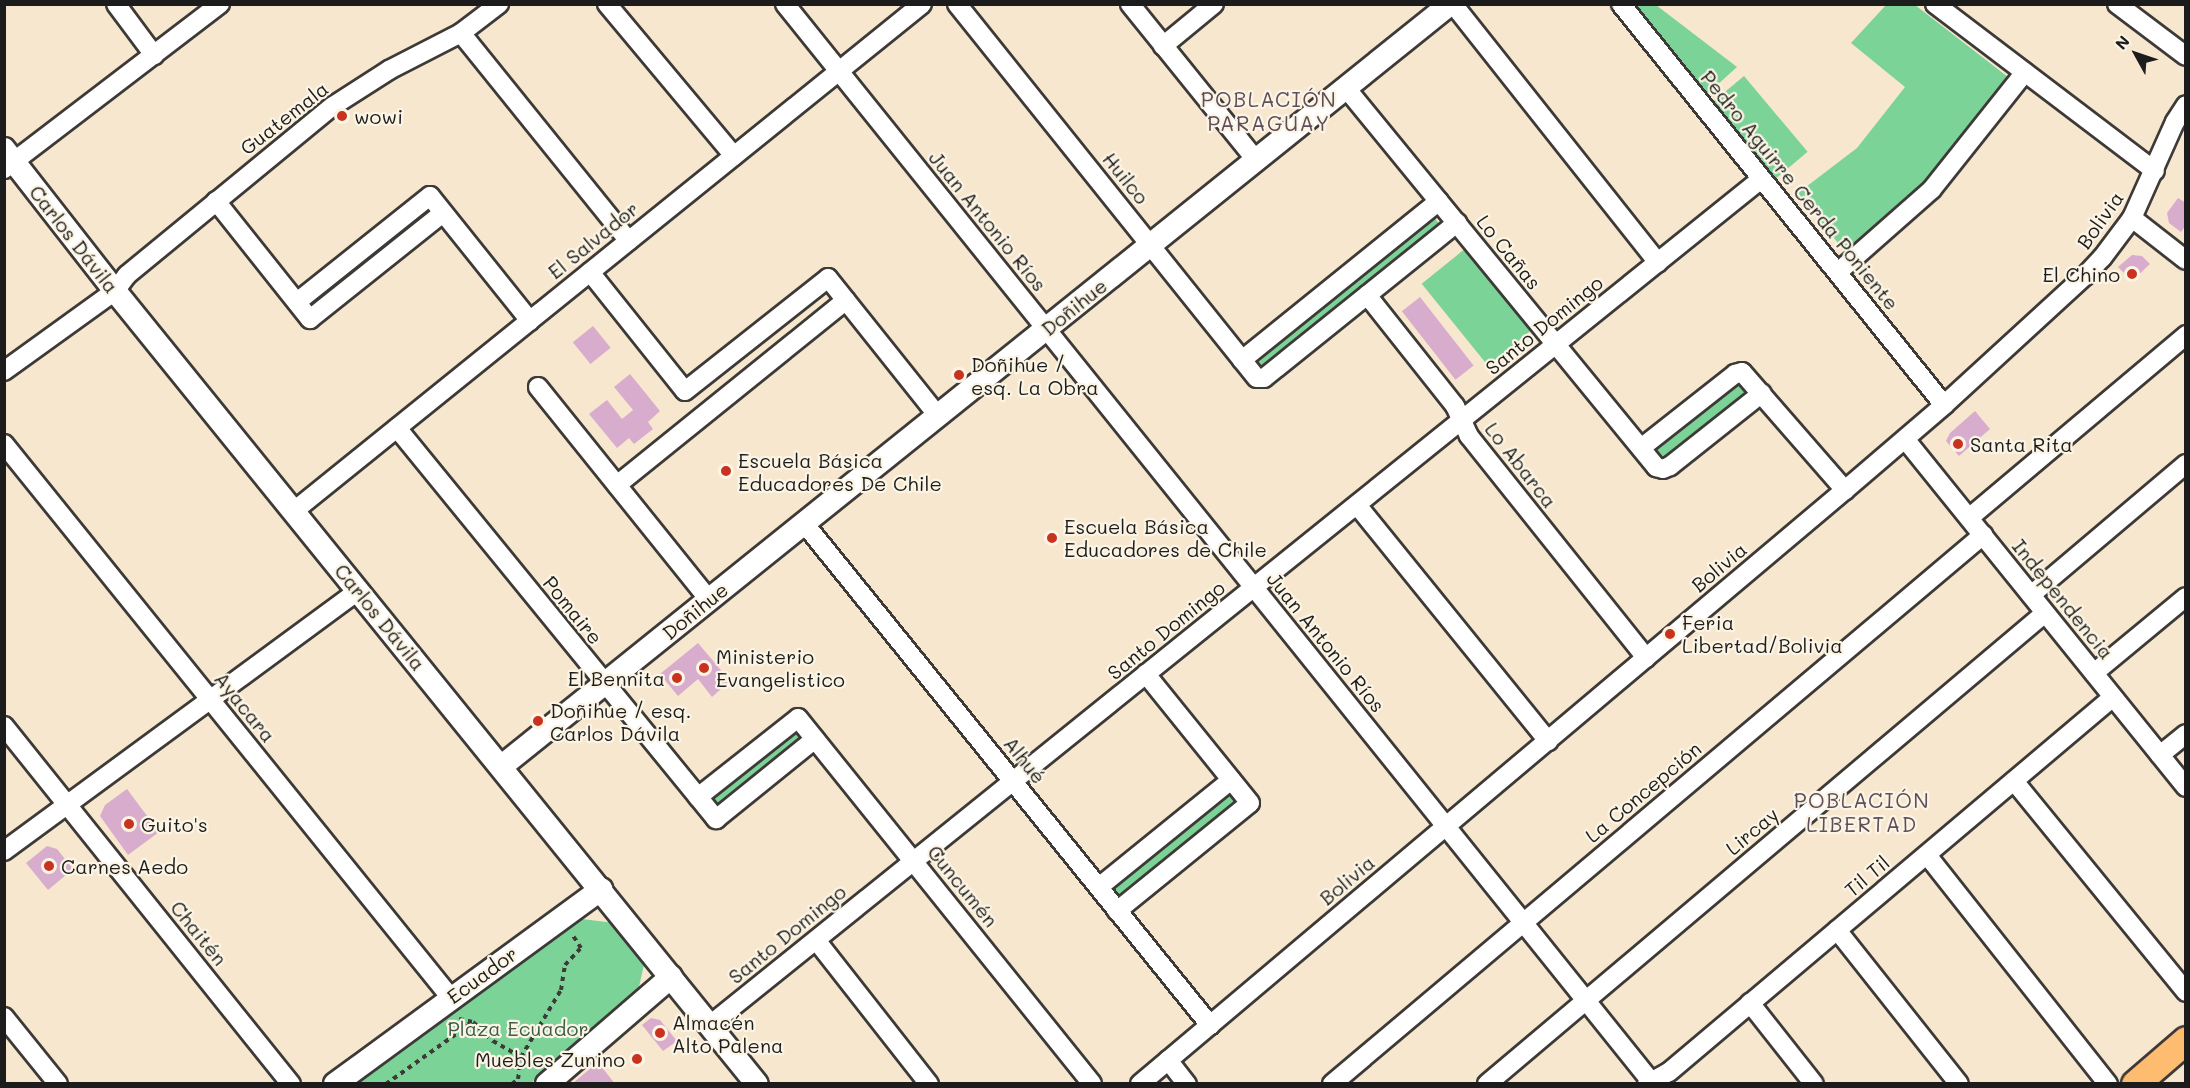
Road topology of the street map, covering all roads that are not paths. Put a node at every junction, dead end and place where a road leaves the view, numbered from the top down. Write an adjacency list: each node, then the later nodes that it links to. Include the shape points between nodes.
1 (116, 4): 16 (street)
2 (220, 4): 16 (street)
3 (499, 4): 14 (street, Guatemala)
4 (607, 4): 22 (street)
5 (785, 4): 18 (street, Juan Antonio Ríos)
6 (922, 4): 18 (street, El Salvador)
7 (957, 4): 33 (street, Huilco)
8 (1130, 4): 15 (street)
9 (1214, 4): 15 (street)
10 (1452, 4): 20 (street, Doñihue); 35 (street)
11 (1621, 4): 26 (street, Pedro Aguirre Cerda Poniente)
12 (1935, 4): 19 (street)
13 (2117, 4): 17 (street)
14 (461, 33): 27 (street, Guatemala, via 362,86); 32 (street)
15 (1163, 46): 24 (street)
16 (154, 55): 23 (street)
17 (2186, 56)
18 (839, 72): 22 (street, El Salvador); 43 (street, Juan Antonio Ríos)
19 (2025, 72): 25 (street); 37 (street, via 1932,189)
20 (1346, 88): 24 (street, Doñihue); 28 (street, Lo Cañas)
21 (2186, 105): 25 (street, Bolivia, via 2166,140)
22 (734, 156): 32 (street, El Salvador)
23 (8, 160): 38 (street, Carlos Dávila)
24 (1256, 160): 33 (street, Doñihue)
25 (2155, 171): 30 (street, Bolivia)
26 (1761, 179): 35 (street, Santo Domingo); 37 (street, Pedro Aguirre Cerda Poniente)
27 (216, 201): 38 (street, Guatemala, via 127,274); 41 (street)
28 (1439, 201): 31 (street, Lo Cañas); 46 (street)
29 (443, 213): 41 (street, via 430,196); 41 (street, via 310,319); 42 (street)
30 (2132, 218): 34 (street); 50 (street, Bolivia, via 2085,276)
31 (1457, 223): 39 (street); 45 (street, Lo Cañas)
32 (629, 241): 36 (street, El Salvador)
33 (1150, 245): 43 (street, Doñihue); 46 (street, Huilco)
34 (2186, 261)
35 (1658, 262): 45 (street, Santo Domingo)
36 (590, 272): 40 (street, via 685,391 828,278); 42 (street, El Salvador)
37 (1838, 272): 50 (street, Pedro Aguirre Cerda Poniente)
38 (115, 291): 47 (street, Guatemala); 61 (street, Carlos Dávila)
39 (1367, 295): 46 (street, Huilco, via 1260,379); 52 (street, Lo Abarca)
40 (846, 300): 51 (street); 58 (street)
41 (297, 302)
42 (530, 321): 53 (street, El Salvador)
43 (1046, 329): 51 (street, Doñihue); 65 (street, Juan Antonio Ríos)
44 (2186, 335): 62 (street)
45 (1556, 344): 52 (street, Santo Domingo); 56 (street, Lo Cañas)
46 (1242, 360)
47 (4, 372)
48 (538, 387): 58 (street)
49 (1761, 393): 56 (street, via 1742,372 1735,374); 56 (street, Lo Cañas, via 1663,469 1656,467); 59 (street)
50 (1944, 405): 54 (street, Bolivia)
51 (938, 416): 63 (street, Doñihue)
52 (1462, 420): 60 (street, Santo Domingo); 71 (street, Lo Abarca, via 1469,436)
53 (397, 428): 61 (street, El Salvador); 74 (street, Pomaire)
54 (1905, 439): 59 (street, Bolivia); 62 (street, Independencia)
55 (4, 444): 76 (street, Ayacara)
56 (1641, 448)
57 (2186, 464): 67 (street)
58 (617, 485): 69 (street)
59 (1845, 490): 71 (street, Bolivia)
60 (1357, 505): 65 (street, Santo Domingo); 80 (street)
61 (294, 511): 66 (street, Carlos Dávila)
62 (1969, 518): 64 (street, Independencia)
63 (804, 523): 69 (street, Doñihue); 85 (street, Alhué)
64 (1983, 535): 67 (street, Independencia); 96 (street, La Concepción)
65 (1254, 588): 73 (street, Santo Domingo); 89 (street, Juan Antonio Ríos)
66 (358, 591): 76 (street); 82 (street, Carlos Dávila)
67 (2031, 595): 70 (street, Independencia)
68 (2186, 597): 72 (street)
69 (709, 600): 74 (street, Doñihue)
70 (2045, 613): 72 (street, Independencia); 101 (street, Lircay)
71 (1646, 658): 80 (street, Bolivia)
72 (2094, 673): 75 (street, Independencia)
73 (1146, 674): 83 (street); 85 (street, Santo Domingo)
74 (604, 684): 82 (street, Doñihue); 87 (street, Pomaire)
75 (2113, 697): 81 (street, Independencia); 84 (street, Til Til)
76 (211, 700): 88 (street); 102 (street, Ayacara)
77 (4, 726): 88 (street, Chaitén)
78 (2186, 734): 81 (street)
79 (815, 739): 87 (street, Cuncumén, via 798,718); 87 (street, Pomaire, via 716,819); 92 (street, Cuncumén)
80 (1548, 741): 89 (street, Bolivia)
81 (2160, 755): 86 (street, Independencia)
82 (501, 766): 94 (street, Carlos Dávila)
83 (1231, 780): 93 (street); 95 (street, via 1250,803)
84 (2014, 781): 91 (street, Til Til); 100 (street)
85 (1013, 782): 92 (street, Santo Domingo); 93 (street, Alhué)
86 (2186, 787)
87 (698, 797)
88 (68, 805): 90 (street); 110 (street, Chaitén)
89 (1446, 826): 96 (street, Juan Antonio Ríos); 106 (street, Bolivia)
90 (4, 851)
91 (1927, 855): 97 (street, Til Til); 123 (street)
92 (914, 861): 98 (street, Santo Domingo); 115 (street, Cuncumén)
93 (1099, 887): 95 (street, Alhué)
94 (601, 889): 99 (street, Carlos Dávila); 102 (street, Ecuador)
95 (1118, 911): 106 (street, Alhué)
96 (1523, 923): 101 (street, Juan Antonio Ríos); 118 (street, La Concepción)
97 (1837, 930): 103 (street, Til Til); 122 (street)
98 (816, 940): 105 (street, Santo Domingo); 114 (street)
99 (671, 977): 105 (street, Carlos Dávila); 112 (street)
100 (2186, 992)
101 (1586, 1000): 119 (street, Lircay); 120 (street, Juan Antonio Ríos)
102 (442, 1004): 111 (street, Ecuador)
103 (1750, 1004): 120 (street, Til Til, via 1669,1072); 121 (street)
104 (4, 1017): 109 (street)
105 (710, 1025): 113 (street, Carlos Dávila)
106 (1210, 1025): 108 (street, Bolivia)
107 (2186, 1040): 124 (main road)
108 (1168, 1060): 116 (street, Bolivia); 117 (street)
109 (58, 1083)
110 (291, 1083)
111 (335, 1083)
112 (547, 1083)
113 (756, 1083)
114 (930, 1083)
115 (1092, 1083)
116 (1140, 1083)
117 (1187, 1083)
118 (1332, 1083)
119 (1487, 1083)
120 (1650, 1083)
121 (1814, 1083)
122 (1959, 1083)
123 (2109, 1083)
124 (2135, 1083)

